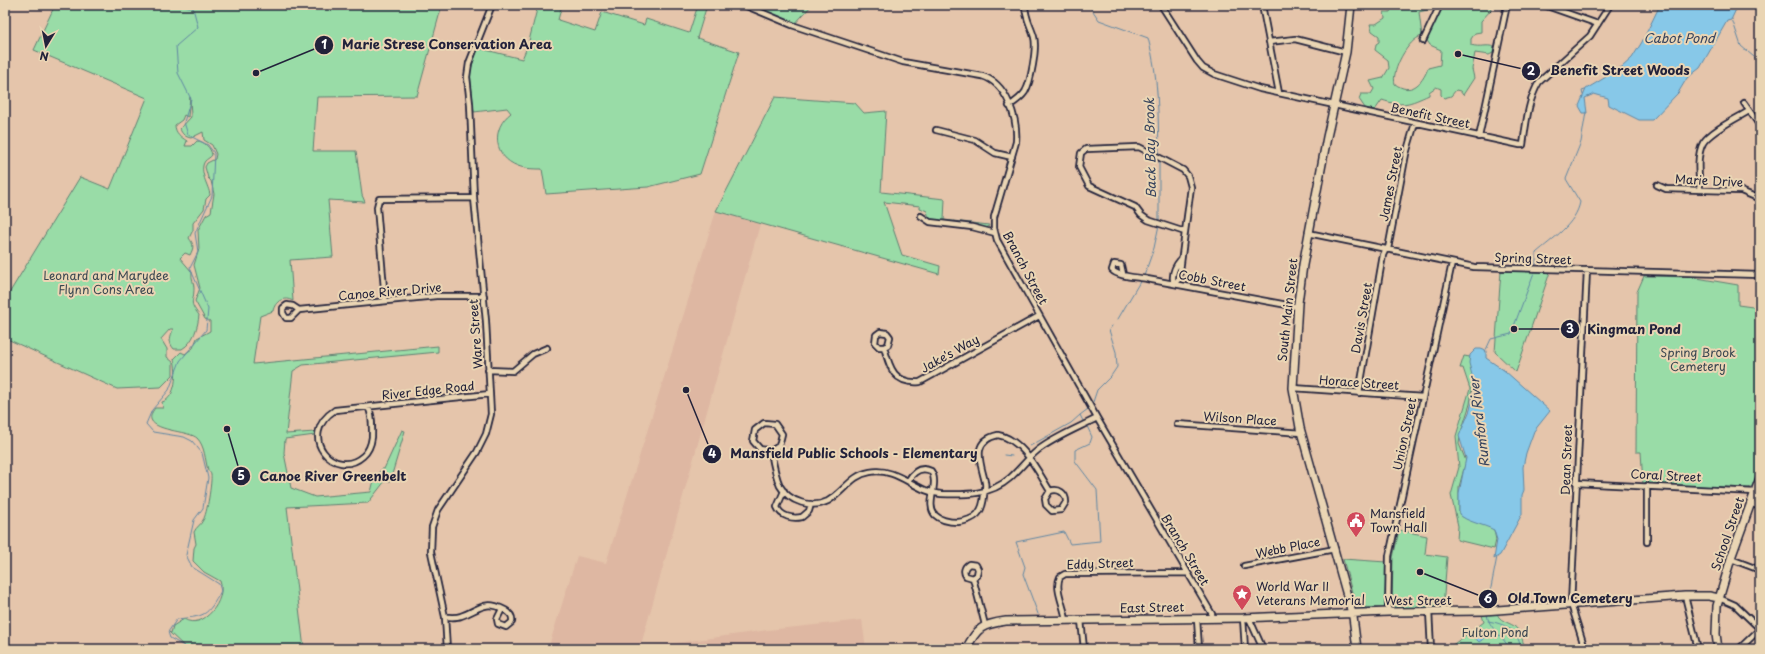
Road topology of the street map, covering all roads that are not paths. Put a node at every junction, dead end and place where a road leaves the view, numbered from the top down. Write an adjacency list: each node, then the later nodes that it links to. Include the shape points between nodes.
1 (492, 5): 27 (street, Ware Street, via 468,68)
2 (744, 5): 17 (street, Branch Street, via 792,25 903,62 988,78 998,85)
3 (1025, 5): 17 (street, via 1035,49 1028,87 1022,96)
4 (1161, 5): 15 (street, Benefit Street, via 1203,68 1225,78)
5 (1262, 5): 13 (street)
6 (1351, 5): 14 (main road, South Main Street)
7 (1440, 5): 12 (street)
8 (1508, 5): 23 (street)
9 (1544, 5): 11 (street)
10 (1610, 5): 11 (street)
11 (1598, 24): 23 (street, Benefit Street, via 1590,36 1539,82 1530,105 1522,145)
12 (1423, 41)
13 (1269, 42): 14 (street, via 1295,39); 15 (street)
14 (1346, 52): 18 (main road, South Main Street)
15 (1279, 93): 18 (street, Benefit Street)
16 (1744, 103): 19 (street)
17 (1009, 106): 24 (street, Branch Street, via 1016,122 1017,133)
18 (1335, 106): 20 (street, Benefit Street); 32 (main road, South Main Street)
19 (1749, 111): 21 (street); 26 (street, via 1716,131 1702,144)
20 (1415, 123): 23 (street, Benefit Street); 33 (street, James Street, via 1406,154)
21 (1760, 126)
22 (936, 130): 24 (street, via 973,140 995,153)
23 (1479, 137)
24 (1012, 157): 31 (street, Branch Street, via 994,217)
25 (1657, 185): 26 (street, Marie Drive, via 1666,189)
26 (1700, 190): 28 (street, Marie Drive, via 1741,191)
27 (474, 198): 39 (street, Ware Street); 40 (street, via 379,199 377,208)
28 (1760, 199)
29 (921, 216): 31 (street, via 930,222 970,226)
30 (1185, 232): 30 (street, via 1191,193 1190,181 1183,170 1139,147 1086,149 1080,153 1079,167 1087,185 1135,207 1144,217); 38 (street, via 1179,279)
31 (995, 233): 43 (street, Branch Street)
32 (1308, 233): 33 (street, Spring Street); 41 (main road, South Main Street)
33 (1388, 249): 34 (street, Spring Street); 48 (street, Davis Street, via 1383,255)
34 (1452, 262): 35 (street, Spring Street, via 1481,267); 50 (street, Union Street)
35 (1586, 270): 37 (street, Spring Street); 59 (street, Dean Street)
36 (1123, 274): 38 (street, Cobb Street)
37 (1760, 274)
38 (1174, 284): 41 (street, Cobb Street)
39 (484, 296): 40 (street, Canoe River Drive); 46 (street, Ware Street)
40 (385, 300): 42 (street, Canoe River Drive)
41 (1298, 307): 47 (main road, South Main Street)
42 (299, 310)
43 (1039, 316): 44 (street, Jake's Way, via 920,382 908,382 893,374); 52 (street, Branch Street)
44 (884, 347)
45 (547, 348): 46 (street, via 533,354 516,369)
46 (488, 370): 49 (street, Ware Street)
47 (1293, 388): 48 (street, Horace Street); 54 (main road, South Main Street)
48 (1359, 393): 50 (street, Horace Street)
49 (490, 394): 51 (street, River Edge Road); 83 (street, Ware Street, via 491,414 486,434 477,452 438,510 432,527 431,553)
50 (1423, 397): 81 (street, Union Street, via 1388,556)
51 (368, 407): 51 (street, River Edge Road, via 336,410 326,417 319,427 318,435 322,450 330,459 344,463 356,462 367,452 372,432 371,412)
52 (1097, 418): 56 (street, via 1046,445); 74 (street, Branch Street)
53 (1177, 424): 54 (street, Wilson Place)
54 (1302, 433): 70 (main road, South Main Street)
55 (771, 451): 55 (street, via 779,446 782,434 775,424 764,423 755,430 753,441 760,450); 61 (street, via 778,480)
56 (1029, 458): 62 (street); 63 (street, via 1001,485); 63 (street, via 1006,436 994,436 985,441 981,445 979,455 986,484)
57 (1760, 478): 64 (main road, School Street)
58 (908, 481): 65 (street); 65 (street, via 918,469 928,470 933,475); 66 (street, via 884,472 862,474 827,501)
59 (1576, 483): 60 (street, Coral Street); 78 (street, Dean Street)
60 (1647, 486): 64 (street, Coral Street); 69 (street)
61 (784, 491): 66 (street, via 796,500); 66 (street, via 777,507 788,517 802,517 809,511)
62 (1050, 491): 62 (street, via 1064,494 1066,502 1062,510 1052,511 1046,505 1046,496)
63 (984, 492): 65 (street); 65 (street, via 983,506 979,514 972,519 954,522 940,519 934,514)
64 (1754, 492): 67 (main road, School Street)
65 (933, 493)
66 (811, 504)
67 (1750, 504): 68 (street); 71 (main road, School Street)
68 (1760, 507)
69 (1646, 542)
70 (1335, 549): 72 (street, Webb Place); 82 (main road, South Main Street)
71 (1731, 559): 73 (street); 77 (main road, School Street)
72 (1244, 566)
73 (1760, 570)
74 (1187, 573): 84 (street, Branch Street); 88 (street, Eddy Street, via 1065,574 1060,577 1058,584)
75 (973, 578): 89 (street)
76 (1685, 596): 77 (main road, West Street); 78 (main road, West Street); 100 (street)
77 (1719, 598): 90 (street, West Street, via 1735,605); 101 (main road, School Street, via 1715,618)
78 (1571, 604): 80 (main road, West Street); 99 (street, Dean Street)
79 (502, 608): 83 (street, via 481,606 462,616)
80 (1430, 611): 81 (main road, West Street); 98 (street)
81 (1388, 612): 82 (main road, West Street)
82 (1351, 613): 85 (main road, East Street); 97 (main road, South Main Street)
83 (445, 617): 91 (street, Ware Street)
84 (1212, 618): 85 (main road, East Street); 86 (main road, East Street)
85 (1246, 618): 95 (street); 96 (street)
86 (1197, 619): 87 (main road, East Street); 94 (street)
87 (1081, 620): 88 (main road, East Street); 93 (street)
88 (1066, 621): 89 (main road, East Street, via 1006,621)
89 (985, 625): 92 (main road, via 975,633)
90 (1760, 629): 102 (street)
91 (447, 649)
92 (966, 649)
93 (1084, 649)
94 (1199, 649)
95 (1245, 649)
96 (1263, 649)
97 (1357, 649)
98 (1431, 649)
99 (1585, 649)
100 (1698, 649)
101 (1718, 649)
102 (1739, 649)

